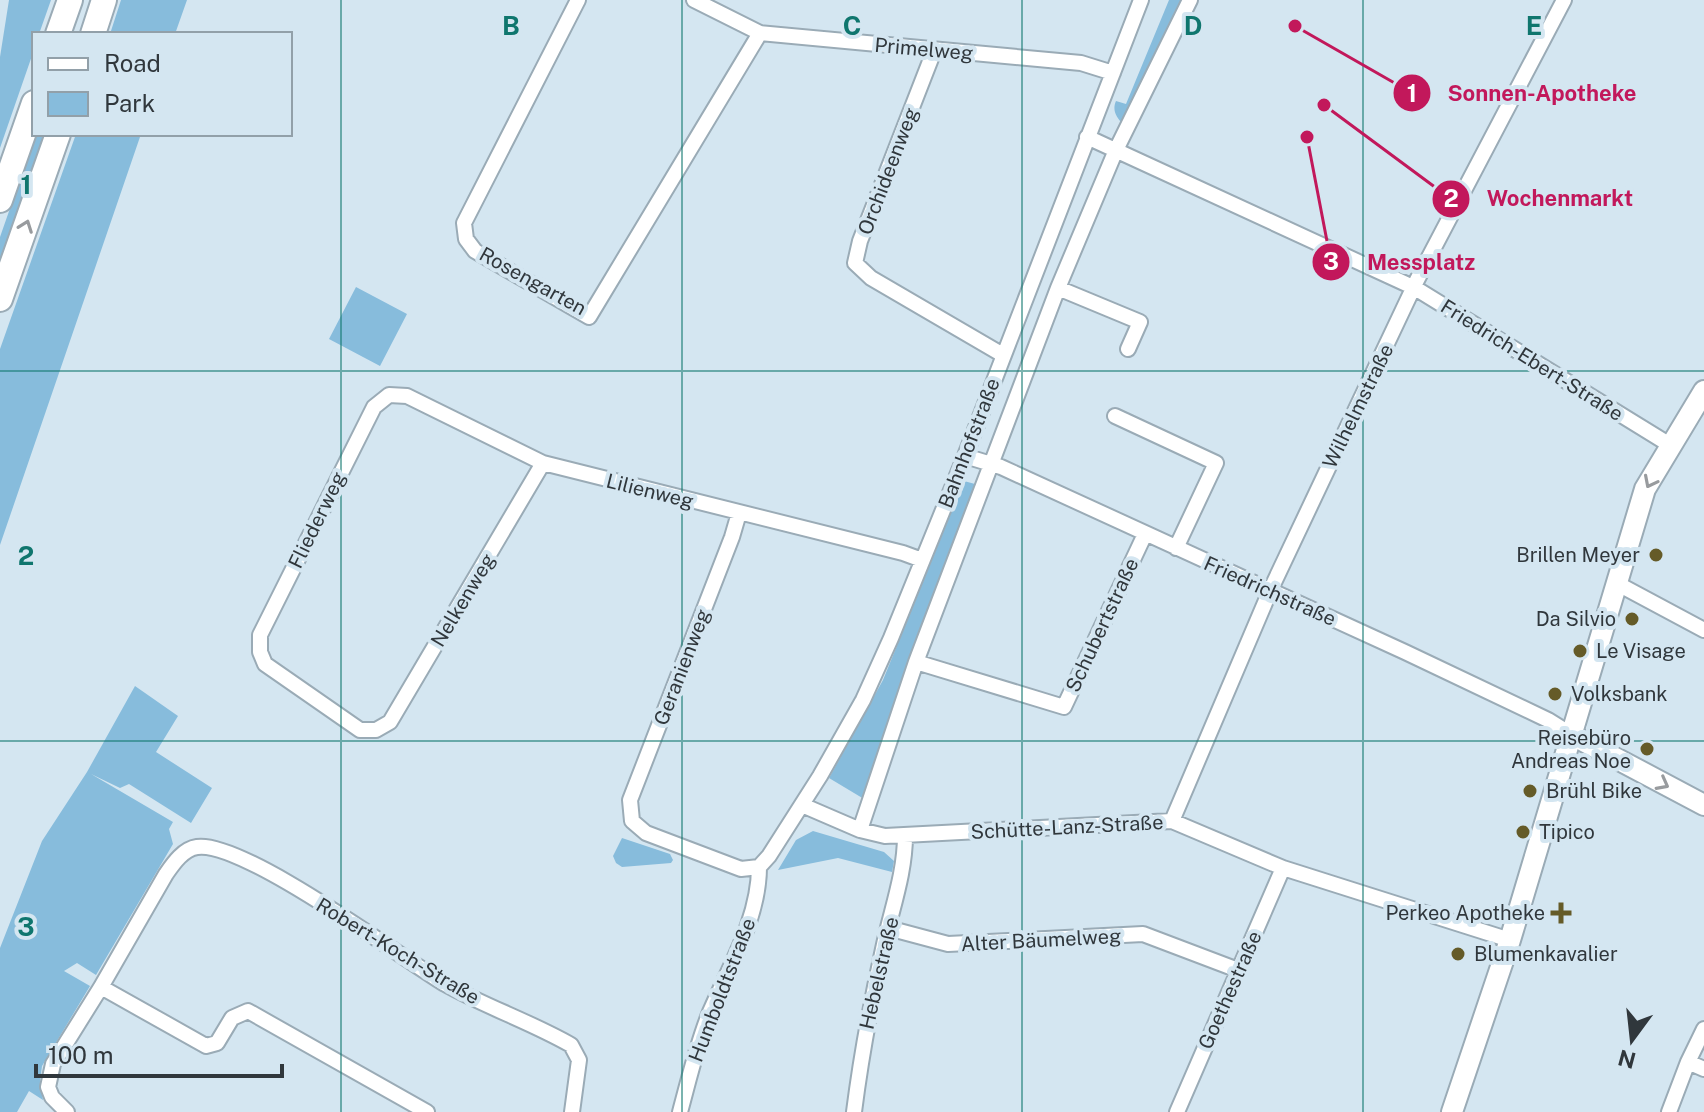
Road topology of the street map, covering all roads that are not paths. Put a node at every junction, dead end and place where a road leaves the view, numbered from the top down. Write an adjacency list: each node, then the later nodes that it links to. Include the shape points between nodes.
1 (70, 0): 8 (highway)
2 (104, 0): 9 (highway)
3 (578, 0): 10 (street, Rosengarten, via 464,223 475,251 589,317)
4 (694, 0): 10 (street, Primelweg)
5 (1141, 0): 12 (street, Bahnhofstraße)
6 (1190, 0): 16 (street, Bahnhofstraße)
7 (1564, 0): 19 (street, Wilhelmstraße)
8 (59, 32)
9 (94, 32)
10 (760, 33): 11 (street, Primelweg)
11 (934, 51): 12 (street, Primelweg, via 1081,63); 22 (street, Orchideenweg, via 855,263 871,278)
12 (1113, 73): 15 (street, Bahnhofstraße)
13 (32, 109): 17 (highway)
14 (57, 136): 20 (highway, one-way to 14)
15 (1087, 137): 16 (street, Friedrich-Ebert-Straße); 22 (street, Bahnhofstraße)
16 (1116, 150): 18 (street, Bahnhofstraße); 19 (street, Friedrich-Ebert-Straße)
17 (0, 200)
18 (1058, 288): 21 (street, via 1140,322); 29 (street, Bahnhofstraße)
19 (1415, 288): 26 (street, Friedrich-Ebert-Straße); 35 (street, Wilhelmstraße)
20 (0, 299)
21 (1128, 349)
22 (1003, 355): 27 (street, Bahnhofstraße)
23 (1704, 391): 26 (main road)
24 (389, 395): 28 (street, Lilienweg, via 407,396); 38 (street, Fliederweg, via 374,407 260,635 265,664 360,730)
25 (1115, 416): 32 (street, via 1216,463)
26 (1670, 445): 34 (main road, one-way to 34, via 1645,489)
27 (965, 456): 29 (street, Friedrichstraße); 33 (street, Bahnhofstraße)
28 (543, 463): 30 (street, Lilienweg); 38 (street, Nelkenweg, via 390,722)
29 (991, 464): 31 (street, Friedrichstraße); 37 (street, Bahnhofstraße)
30 (739, 513): 33 (street, Lilienweg); 45 (street, Geranienweg, via 630,800 632,821 646,833 741,869)
31 (1145, 534): 32 (street, Friedrichstraße); 37 (street, Schubertstraße, via 1064,707)
32 (1176, 548): 35 (street, Friedrichstraße)
33 (922, 560): 40 (street, Bahnhofstraße, via 863,700)
34 (1618, 584): 36 (street); 39 (main road)
35 (1270, 591): 39 (street, Friedrichstraße); 42 (street, Wilhelmstraße)
36 (1704, 630)
37 (916, 662): 43 (street, Bahnhofstraße)
38 (376, 730)
39 (1572, 735): 41 (main road, one-way to 41); 48 (main road)
40 (802, 805): 43 (street, Schütte-Lanz-Straße); 45 (street, Bahnhofstraße)
41 (1704, 805)
42 (1172, 821): 44 (street, Schütte-Lanz-Straße); 46 (street, Schütte-Lanz-Straße)
43 (860, 830): 44 (street, Schütte-Lanz-Straße)
44 (905, 835): 47 (street, Hebelstraße, via 905,863)
45 (759, 867): 57 (street, Humboldtstraße, via 751,913 702,1035)
46 (1283, 868): 48 (street, Schütte-Lanz-Straße); 49 (street, Goethestraße)
47 (888, 928): 49 (street, Alter Bäumelweg, via 948,944 1143,934); 58 (street, Hebelstraße)
48 (1510, 940): 60 (main road)
49 (1238, 970): 59 (street, Goethestraße)
50 (101, 987): 54 (street, via 49,1075 52,1097); 55 (street, via 206,1046 217,1043 232,1018 248,1011); 56 (street, Robert-Koch-Straße, via 178,858 196,847 220,850 266,870 447,985 571,1045 579,1060)
51 (1704, 1029): 52 (street)
52 (1688, 1062): 53 (street); 61 (street)
53 (1704, 1069)
54 (67, 1112)
55 (427, 1112)
56 (572, 1112)
57 (680, 1112)
58 (854, 1112)
59 (1177, 1112)
60 (1452, 1112)
61 (1669, 1112)

